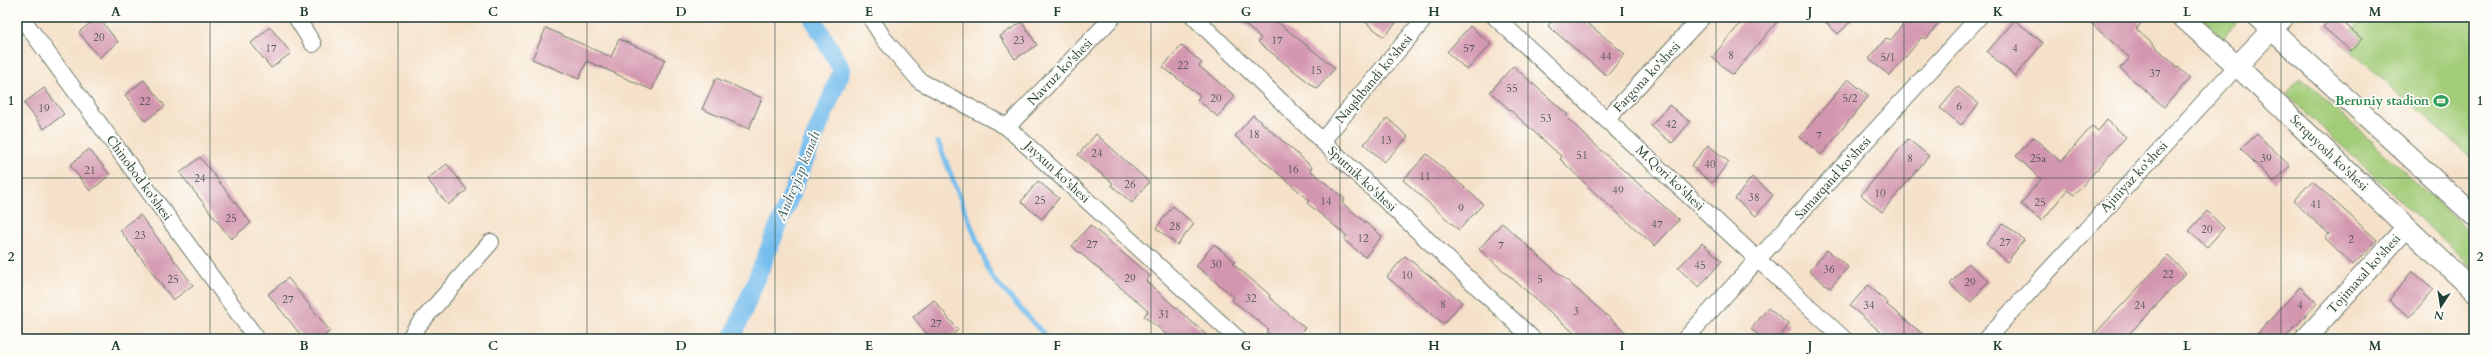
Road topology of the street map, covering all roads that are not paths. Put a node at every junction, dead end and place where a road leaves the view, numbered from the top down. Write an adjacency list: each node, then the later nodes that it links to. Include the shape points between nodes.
1 (21, 17): 22 (street, Chinobod ko'shesi)
2 (296, 17): 12 (street)
3 (870, 17): 15 (street, Jayxun ko'shesi, via 884,39 920,81)
4 (1113, 17): 15 (street, Navruz ko'shesi)
5 (1194, 17): 16 (street, Sputnik ko'shesi)
6 (1426, 17): 16 (street, Naqshbandi ko'shesi)
7 (1495, 17): 14 (street, M.Qori ko'shesi)
8 (1702, 17): 14 (street, Fargona ko'shesi)
9 (1979, 17): 20 (street, Samarqand ko'shesi)
10 (2182, 17): 13 (street, Serquyosh ko'shesi)
11 (2271, 21): 13 (street, Ajiniyaz ko'shesi); 17 (street)
12 (313, 44)
13 (2237, 66): 18 (street, Serquyosh ko'shesi); 28 (street, Ajiniyaz ko'shesi)
14 (1607, 119): 20 (street, M.Qori ko'shesi)
15 (1007, 127): 24 (street, Jayxun ko'shesi)
16 (1322, 141): 25 (street, Sputnik ko'shesi)
17 (2474, 216)
18 (2406, 228): 21 (street, Serquyosh ko'shesi); 29 (street, Tojimaxal ko'shesi)
19 (491, 242): 23 (street)
20 (1758, 260): 26 (street, Samarqand ko'shesi); 27 (street, M.Qori ko'shesi)
21 (2474, 291)
22 (258, 339)
23 (409, 339)
24 (1238, 339)
25 (1533, 339)
26 (1685, 339)
27 (1844, 339)
28 (1986, 339)
29 (2305, 339)

